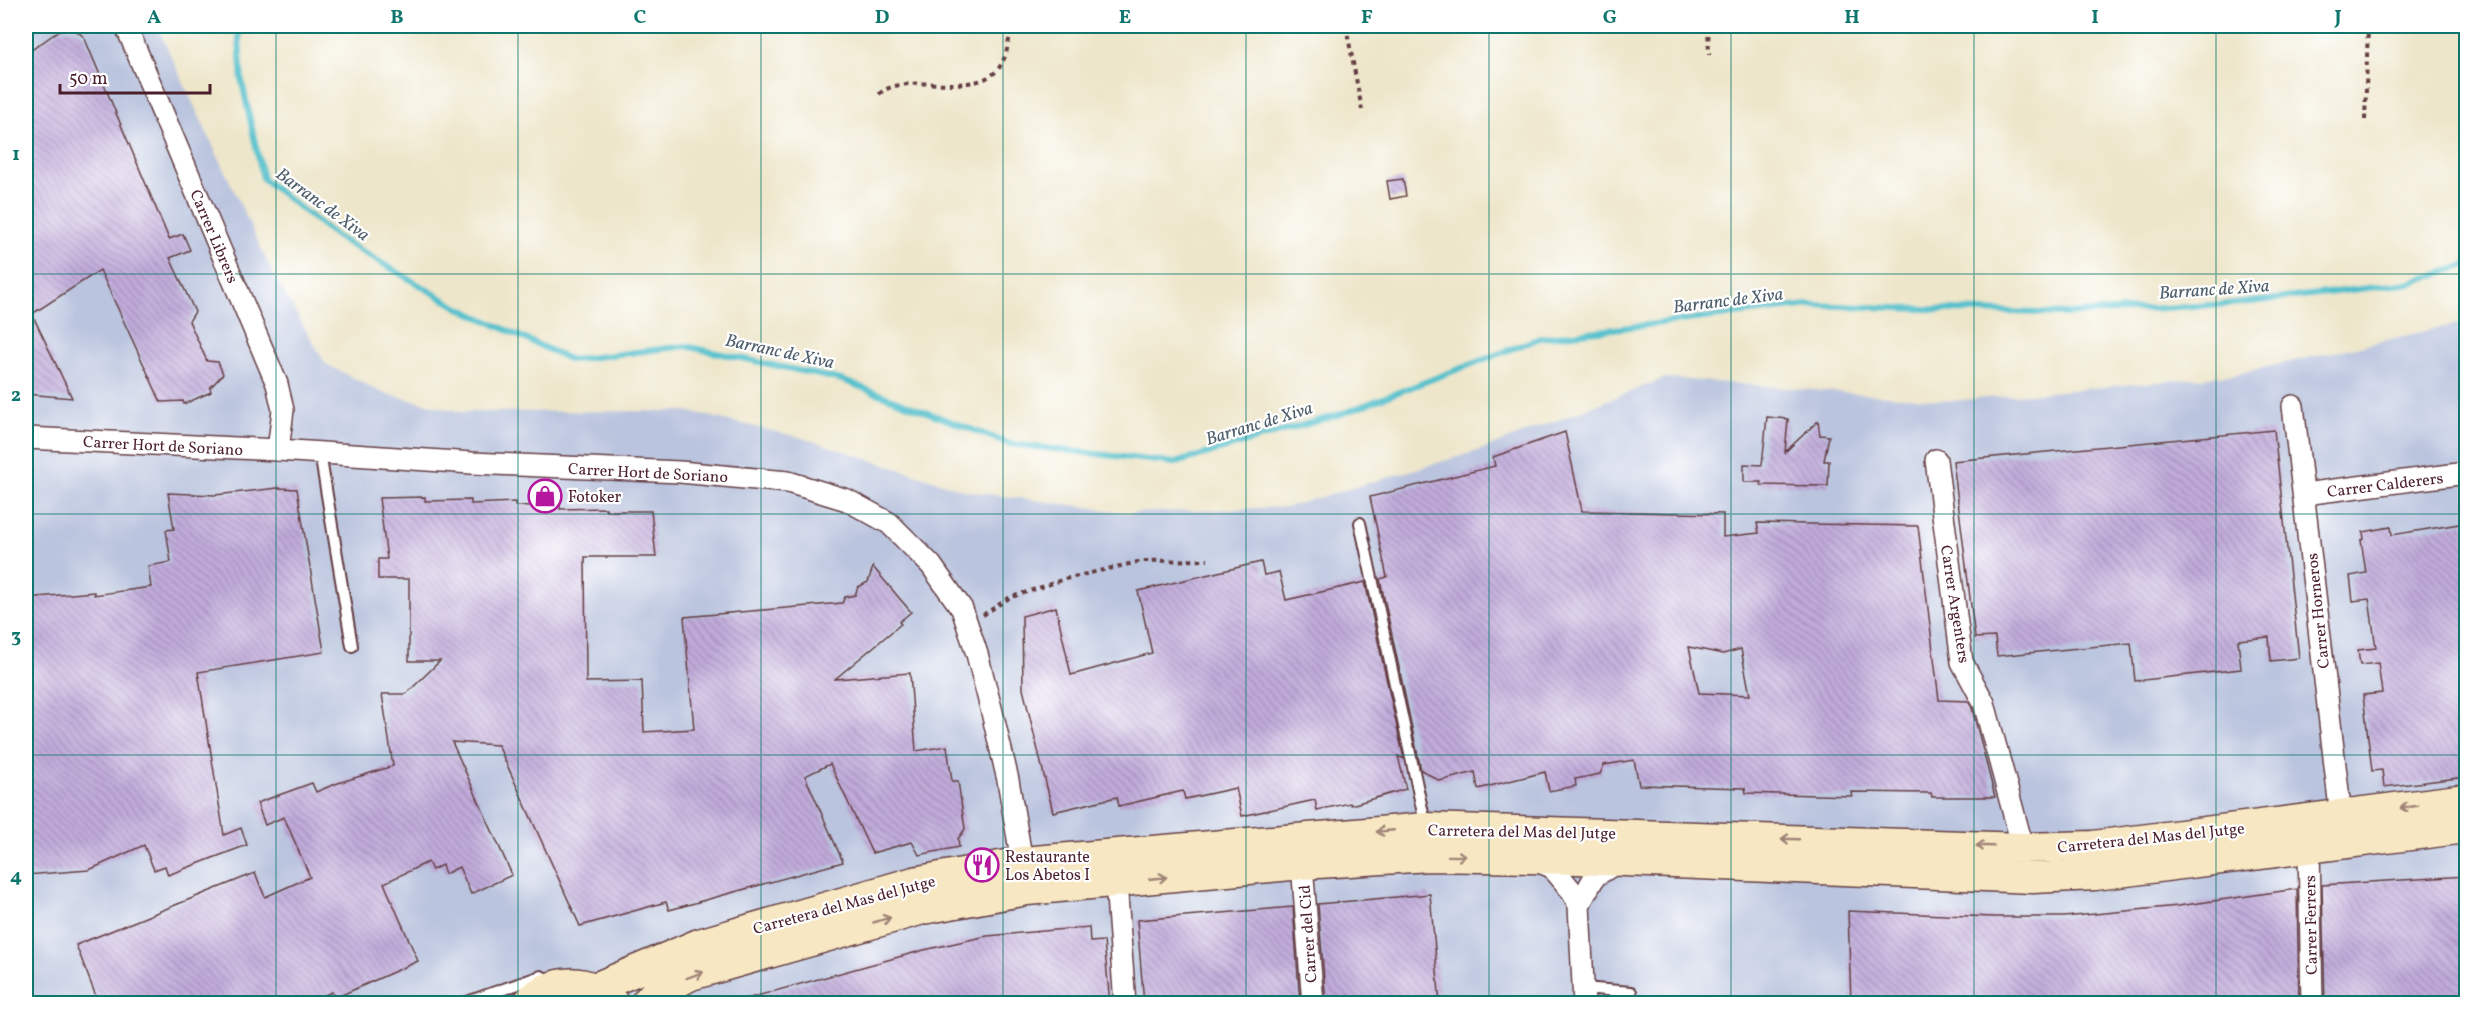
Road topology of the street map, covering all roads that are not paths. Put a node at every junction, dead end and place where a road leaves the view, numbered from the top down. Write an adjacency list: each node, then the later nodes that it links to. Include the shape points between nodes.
1 (126, 26): 4 (street, Carrer Librers, via 277,384 283,410)
2 (2293, 406): 8 (street, Carrer Horneros)
3 (26, 438): 4 (street, Carrer Hort de Soriano)
4 (278, 450): 5 (street, Carrer Hort de Soriano)
5 (320, 453): 10 (lane); 19 (street, Carrer Hort de Soriano, via 680,472 788,482 847,500 889,523 931,565 962,609 1001,749)
6 (1936, 460): 16 (street, Carrer Argenters, via 1962,662 1984,703)
7 (2466, 473): 8 (street, Carrer Calderers)
8 (2304, 494): 12 (street, Carrer Horneros)
9 (1360, 523): 13 (lane)
10 (352, 646)
11 (2466, 800): 12 (street, Carretera del Mas del Jutge, one-way to 12)
12 (2341, 817): 16 (street, Carretera del Mas del Jutge, via 2093,846)
13 (1426, 828): 16 (street, Carretera del Mas del Jutge, one-way to 13); 19 (street, Carretera del Mas del Jutge, one-way to 19)
14 (2466, 828): 15 (street, Carretera del Mas del Jutge)
15 (2308, 847): 18 (street, Carretera del Mas del Jutge, via 2096,874 2033,878); 32 (street, Carrer Ferrers)
16 (2023, 848)
17 (1528, 858): 18 (street, Carretera del Mas del Jutge); 20 (street, Carretera del Mas del Jutge, one-way to 17, via 1430,856); 22 (street, via 1552,867)
18 (1620, 861): 22 (street, via 1595,876)
19 (1022, 862): 25 (street, Carretera del Mas del Jutge, via 914,882 699,944)
20 (1302, 864): 21 (street, Carretera del Mas del Jutge, one-way to 20); 31 (street, Carrer del Cid)
21 (1116, 882): 29 (street, Carretera del Mas del Jutge, one-way to 21, via 653,995 691,975 923,909 1027,890); 30 (street)
22 (1579, 905): 26 (street)
23 (554, 985): 25 (street, via 574,982); 27 (lane, via 541,976); 28 (street, via 535,994)
24 (1631, 992): 26 (lane)
25 (604, 996)
26 (1584, 996)
27 (461, 1004)
28 (527, 1004)
29 (645, 1004)
30 (1125, 1004)
31 (1313, 1004)
32 (2312, 1004)

